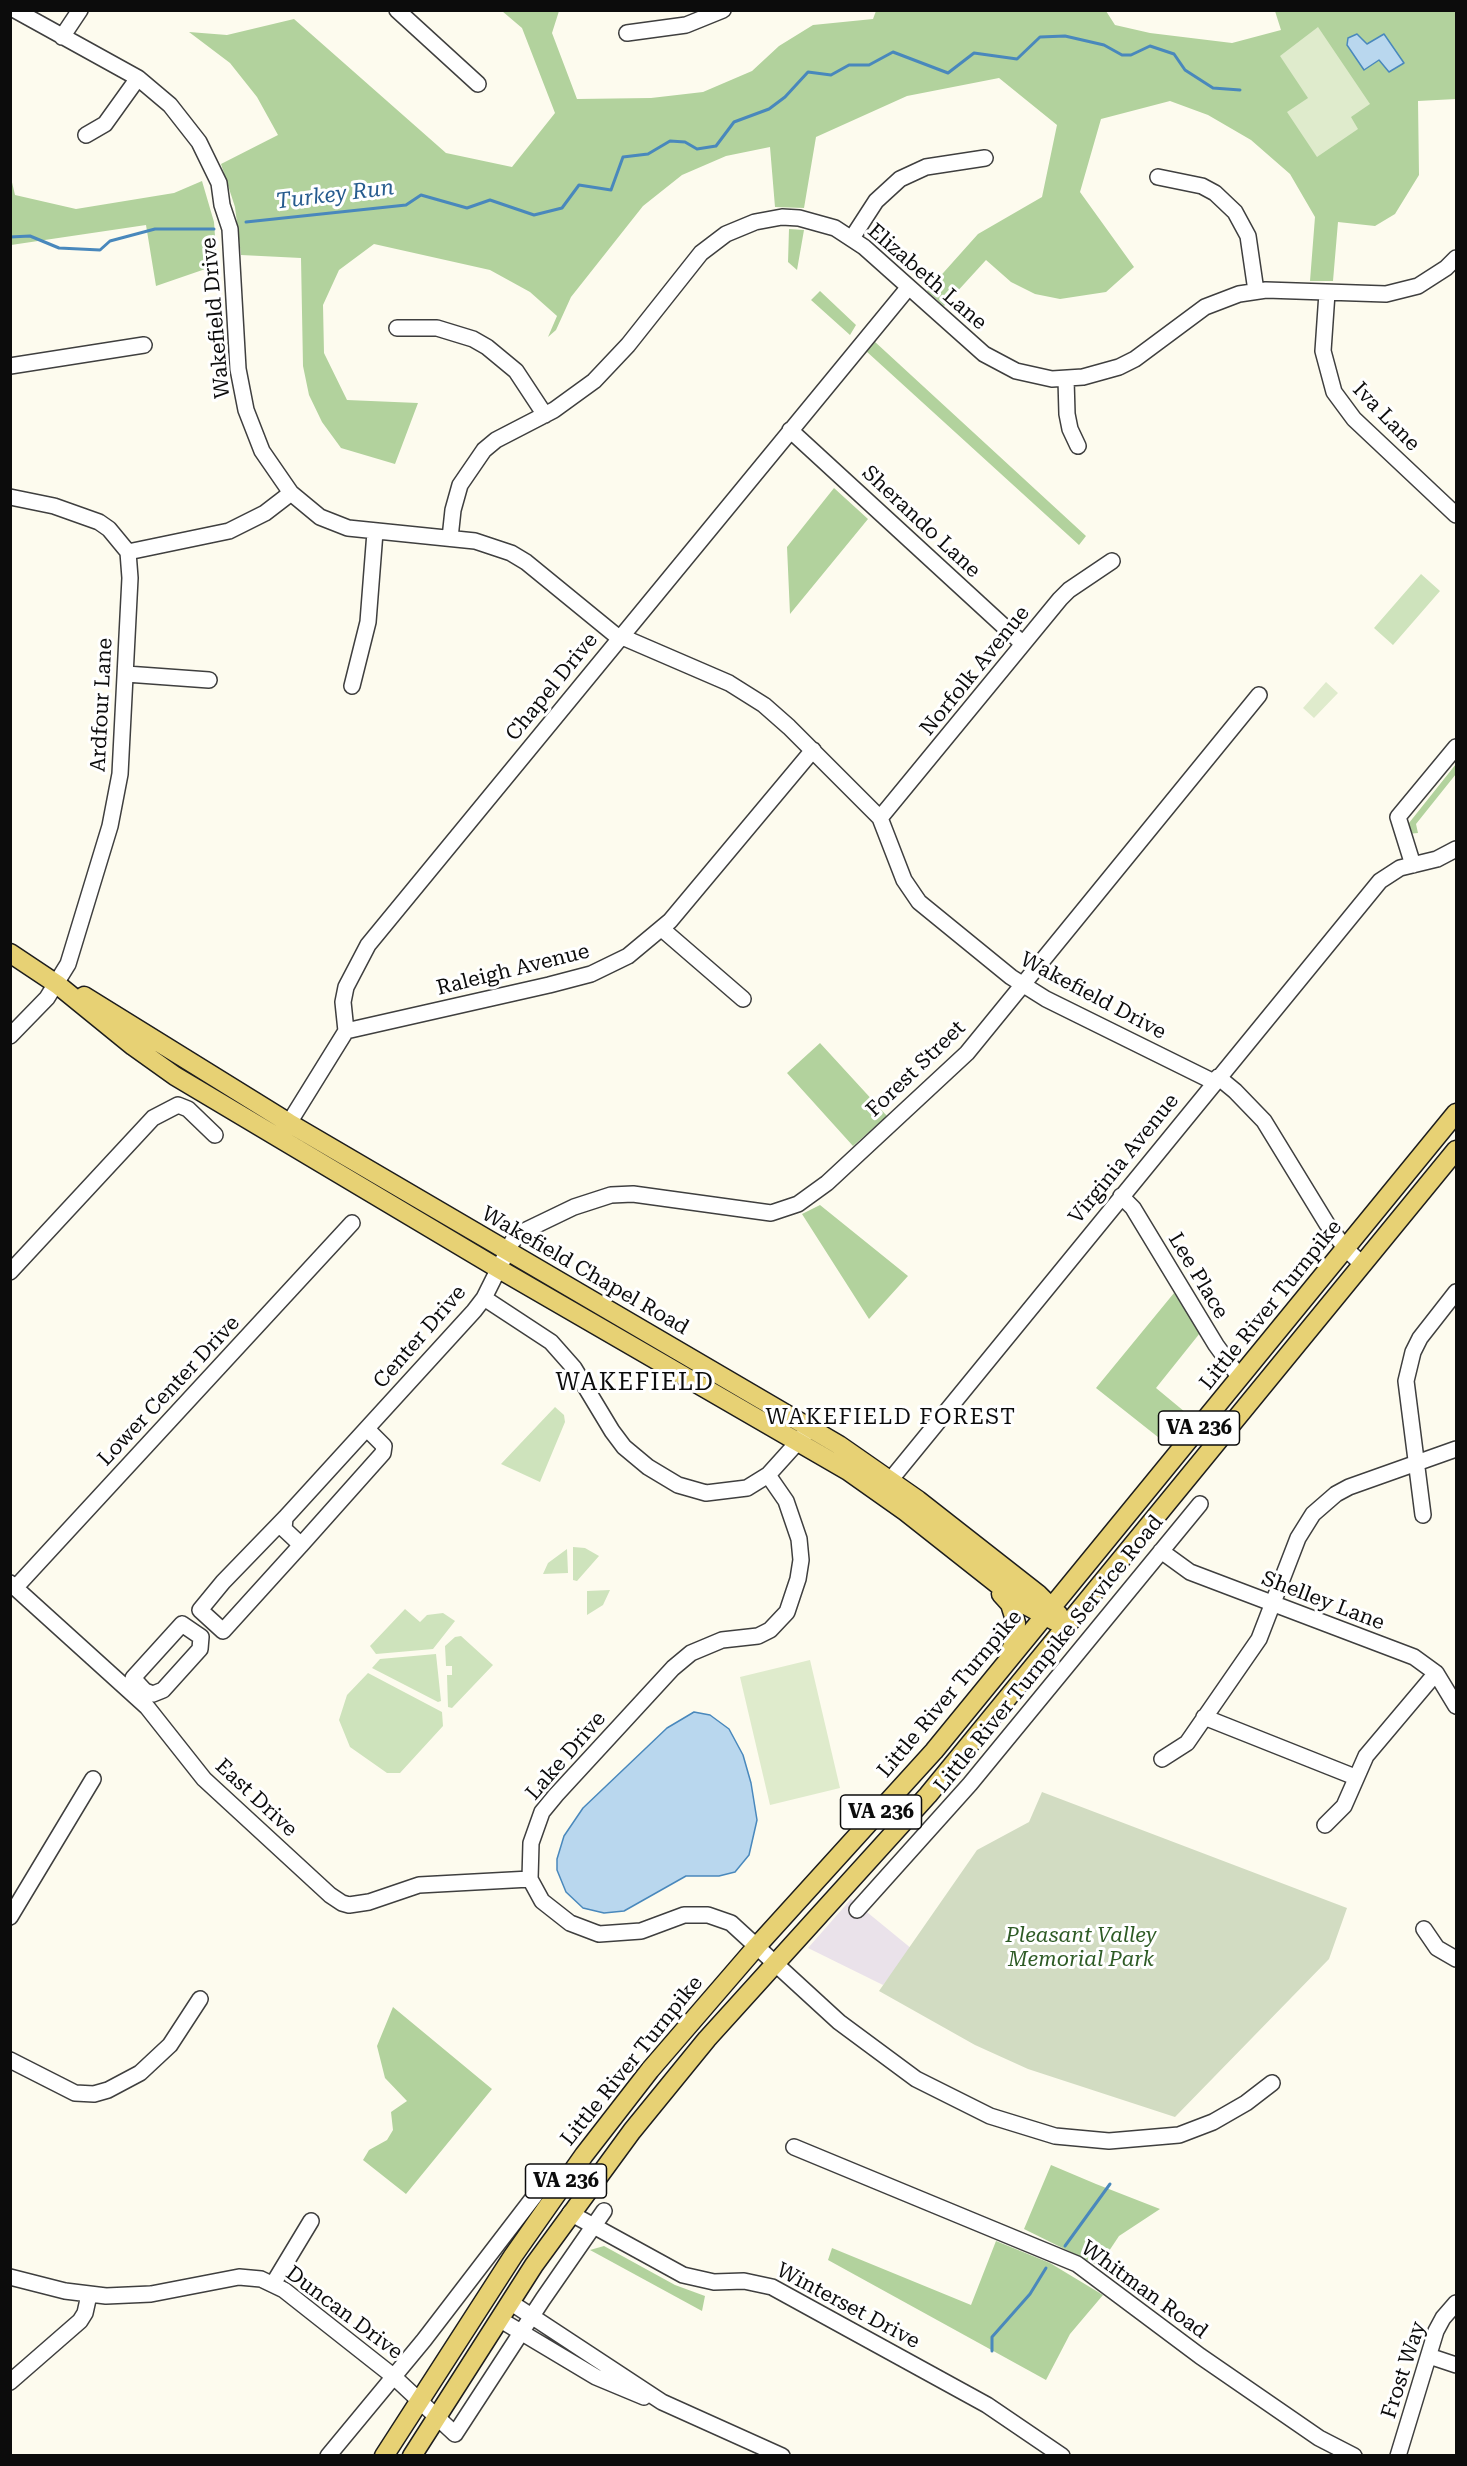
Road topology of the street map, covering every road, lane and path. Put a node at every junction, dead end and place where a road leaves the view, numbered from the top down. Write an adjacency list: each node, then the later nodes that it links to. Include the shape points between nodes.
1 (15, 10): 6 (street, Wakefield Drive)
2 (80, 10): 6 (street)
3 (397, 10): 8 (street)
4 (723, 10): 5 (street, via 686,25)
5 (627, 33)
6 (62, 37): 7 (street, Wakefield Drive)
7 (138, 78): 9 (street, via 105,124); 24 (street, Wakefield Drive, via 185,122 229,194 241,389 253,433)
8 (478, 84)
9 (86, 135)
10 (985, 158): 12 (street, via 926,167 900,179 876,201)
11 (1158, 177): 15 (street, via 1202,186 1235,212 1248,236)
12 (852, 238): 14 (street, Elizabeth Lane); 21 (street, Elizabeth Lane, via 819,222 782,217 755,222 726,234 701,254 606,369)
13 (1456, 258): 16 (street, Elizabeth Lane, via 1432,278 1402,291 1369,296)
14 (908, 288): 20 (street, Elizabeth Lane, via 998,363 1035,376); 22 (street, Chapel Drive)
15 (1256, 291): 16 (street, Elizabeth Lane); 20 (street, Elizabeth Lane, via 1205,307 1119,368)
16 (1327, 293): 26 (street, Iva Lane, via 1323,351 1334,392 1354,419)
17 (398, 328): 21 (street, via 437,328 488,347 516,371)
18 (144, 345): 19 (street)
19 (10, 366)
20 (1066, 379): 23 (street, via 1067,414)
21 (545, 415): 28 (street, Elizabeth Lane, via 496,440 474,461 455,500)
22 (790, 430): 31 (street, Chapel Drive); 32 (street, Sherando Lane)
23 (1078, 446)
24 (291, 492): 27 (street, Wakefield Drive, via 306,508 333,524); 29 (street, via 265,513 229,531)
25 (10, 497): 29 (street, via 88,516 109,529)
26 (1456, 515)
27 (375, 532): 28 (street, Wakefield Drive); 35 (street, via 368,622)
28 (450, 538): 31 (street, Wakefield Drive, via 476,541 511,553)
29 (128, 552): 33 (street, Ardfour Lane)
30 (1112, 561): 32 (street, Norfolk Avenue, via 1070,590)
31 (620, 637): 38 (street, Wakefield Drive, via 737,688 764,705); 47 (street, Chapel Drive, via 368,945 346,987)
32 (1023, 644): 39 (street, Norfolk Avenue)
33 (126, 674): 34 (street); 44 (street, Ardfour Lane, via 117,799 68,964)
34 (209, 680)
35 (352, 686)
36 (1259, 694): 45 (street, Forest Street)
37 (1456, 747): 41 (street, via 1398,817)
38 (813, 750): 39 (street, Wakefield Drive); 42 (street, Raleigh Avenue)
39 (880, 818): 45 (street, Wakefield Drive, via 904,880 919,902)
40 (1455, 854): 41 (street, Virginia Avenue)
41 (1413, 865): 49 (street, Virginia Avenue, via 1380,881)
42 (662, 929): 46 (street); 47 (street, Raleigh Avenue, via 628,956 591,974)
43 (10, 953): 44 (main road, Wakefield Chapel Road)
44 (57, 985): 48 (street, Ardfour Lane); 51 (main road, Wakefield Chapel Road, via 151,1060)
45 (1023, 985): 49 (street, Wakefield Drive); 57 (street, Forest Street, via 952,1068 827,1183 798,1204 761,1213 633,1194 611,1195 532,1226 520,1233)
46 (743, 999)
47 (346, 1031): 51 (street)
48 (10, 1036)
49 (1216, 1079): 54 (street, Virginia Avenue); 56 (street, Wakefield Drive, via 1241,1096 1264,1121)
50 (1456, 1113): 56 (main road, Little River Turnpike / VA 236)
51 (284, 1131): 57 (main road, Wakefield Chapel Road); 59 (main road, Wakefield Chapel Road)
52 (215, 1136): 60 (street, via 188,1109 178,1105 153,1118)
53 (1456, 1150): 58 (main road, Little River Turnpike / VA 236)
54 (1121, 1196): 63 (street, Lee Place, via 1133,1208); 69 (street, Virginia Avenue)
55 (352, 1223): 76 (street, Lower Center Drive)
56 (1346, 1249): 58 (street, Wakefield Drive); 63 (main road, Little River Turnpike / VA 236)
57 (507, 1252): 59 (street, Forest Street); 65 (main road, Wakefield Chapel Road)
58 (1363, 1264): 79 (main road, Little River Turnpike / VA 236)
59 (499, 1269): 62 (street, Center Drive); 65 (main road, Wakefield Chapel Road)
60 (10, 1272)
61 (1456, 1292): 67 (street, via 1420,1338 1409,1367 1406,1397)
62 (484, 1298): 64 (street, Center Drive); 68 (street, via 551,1342 579,1375 624,1447 663,1477 692,1490 719,1494 747,1488)
63 (1240, 1378): 78 (main road, Little River Turnpike / VA 236)
64 (367, 1429): 72 (street, Center Drive); 73 (street, Center Drive, via 384,1446 383,1453)
65 (805, 1435): 68 (street); 69 (main road, Wakefield Chapel Road)
66 (1456, 1449): 67 (street)
67 (1416, 1463): 71 (street); 77 (street, via 1349,1487 1323,1504 1298,1538)
68 (768, 1475): 91 (street, Lake Drive, via 786,1502 800,1539 798,1579 787,1612 770,1630 758,1636 707,1646 673,1668 542,1812 531,1843)
69 (885, 1486): 75 (main road, Wakefield Chapel Road); 78 (main road, Wakefield Chapel Road)
70 (1200, 1504): 74 (street, Little River Turnpike Service Road)
71 (1423, 1515)
72 (285, 1518): 73 (street, via 284,1529); 73 (street, Center Drive, via 200,1610 223,1631)
73 (301, 1545)
74 (1161, 1551): 77 (street, Shelley Lane, via 1190,1572); 80 (street, Little River Turnpike Service Road)
75 (977, 1569): 78 (main road, Wakefield Chapel Road, via 1020,1602); 81 (main road, via 1014,1613 1015,1641)
76 (13, 1585): 83 (street, East Drive)
77 (1273, 1604): 82 (street, Shelley Lane, via 1414,1658); 86 (street, via 1259,1639)
78 (1048, 1612): 79 (main road, Wakefield Chapel Road); 81 (main road, Little River Turnpike / VA 236)
79 (1067, 1626): 80 (street, Wakefield Chapel Road); 97 (main road, Little River Turnpike / VA 236, via 928,1795)
80 (1087, 1642): 92 (street, Little River Turnpike Service Road, via 970,1784)
81 (999, 1673): 95 (main road, Little River Turnpike / VA 236, via 934,1751)
82 (1436, 1673): 85 (street, Shelley Lane); 88 (street, via 1366,1756)
83 (129, 1682): 84 (street, East Drive); 84 (street, via 182,1624 192,1628 201,1637 200,1648)
84 (150, 1700): 91 (street, East Drive, via 204,1779 342,1903 369,1902 419,1885)
85 (1456, 1706)
86 (1204, 1717): 87 (street, via 1187,1743); 88 (street)
87 (1162, 1759)
88 (1355, 1777): 90 (street, via 1344,1806)
89 (93, 1779): 93 (street)
90 (1325, 1825)
91 (530, 1879): 95 (street, via 549,1908 570,1923 599,1934 628,1933 696,1914 731,1923)
92 (857, 1910)
93 (10, 1917)
94 (1424, 1929): 96 (street, via 1437,1948)
95 (757, 1946): 97 (street); 119 (main road, Little River Turnpike / VA 236, via 685,2028 591,2147 513,2256)
96 (1456, 1959)
97 (774, 1964): 100 (street, via 873,2049 932,2088 990,2116 1055,2136 1109,2140 1179,2135 1213,2122); 104 (main road, Little River Turnpike / VA 236, via 663,2092)
98 (200, 1999): 99 (street, via 170,2045 140,2073 108,2090 94,2094 75,2092)
99 (10, 2060)
100 (1272, 2083)
101 (794, 2147): 127 (street, Whitman Road, via 1077,2264 1200,2356 1319,2438)
102 (537, 2194): 117 (street)
103 (604, 2211): 106 (street)
104 (570, 2214): 106 (street, Winterset Drive); 110 (main road, Little River Turnpike / VA 236)
105 (312, 2221): 108 (street)
106 (593, 2226): 112 (street); 126 (street, Winterset Drive, via 683,2275 772,2287 987,2405)
107 (10, 2277): 109 (street, Duncan Drive)
108 (273, 2284): 109 (street, Duncan Drive, via 239,2277 151,2294); 117 (street, Duncan Drive)
109 (88, 2295): 118 (street, via 80,2321)
110 (510, 2302): 112 (street); 113 (main road, Little River Turnpike / VA 236)
111 (1456, 2303): 115 (street, Frost Way, via 1443,2319)
112 (531, 2316): 114 (street); 120 (street)
113 (499, 2319): 114 (street); 121 (main road, Little River Turnpike / VA 236)
114 (521, 2332): 120 (street, via 614,2386); 121 (street, Duncan Drive, via 455,2434)
115 (1429, 2356): 116 (street); 128 (street, Frost Way)
116 (1456, 2365)
117 (393, 2376): 119 (street, Duncan Drive); 122 (street)
118 (10, 2382)
119 (420, 2399): 121 (street, Duncan Drive); 123 (main road, Little River Turnpike / VA 236)
120 (662, 2402): 125 (street)
121 (437, 2416): 124 (main road, Little River Turnpike / VA 236)
122 (328, 2456)
123 (384, 2456)
124 (412, 2456)
125 (782, 2456)
126 (1062, 2456)
127 (1354, 2456)
128 (1398, 2456)

